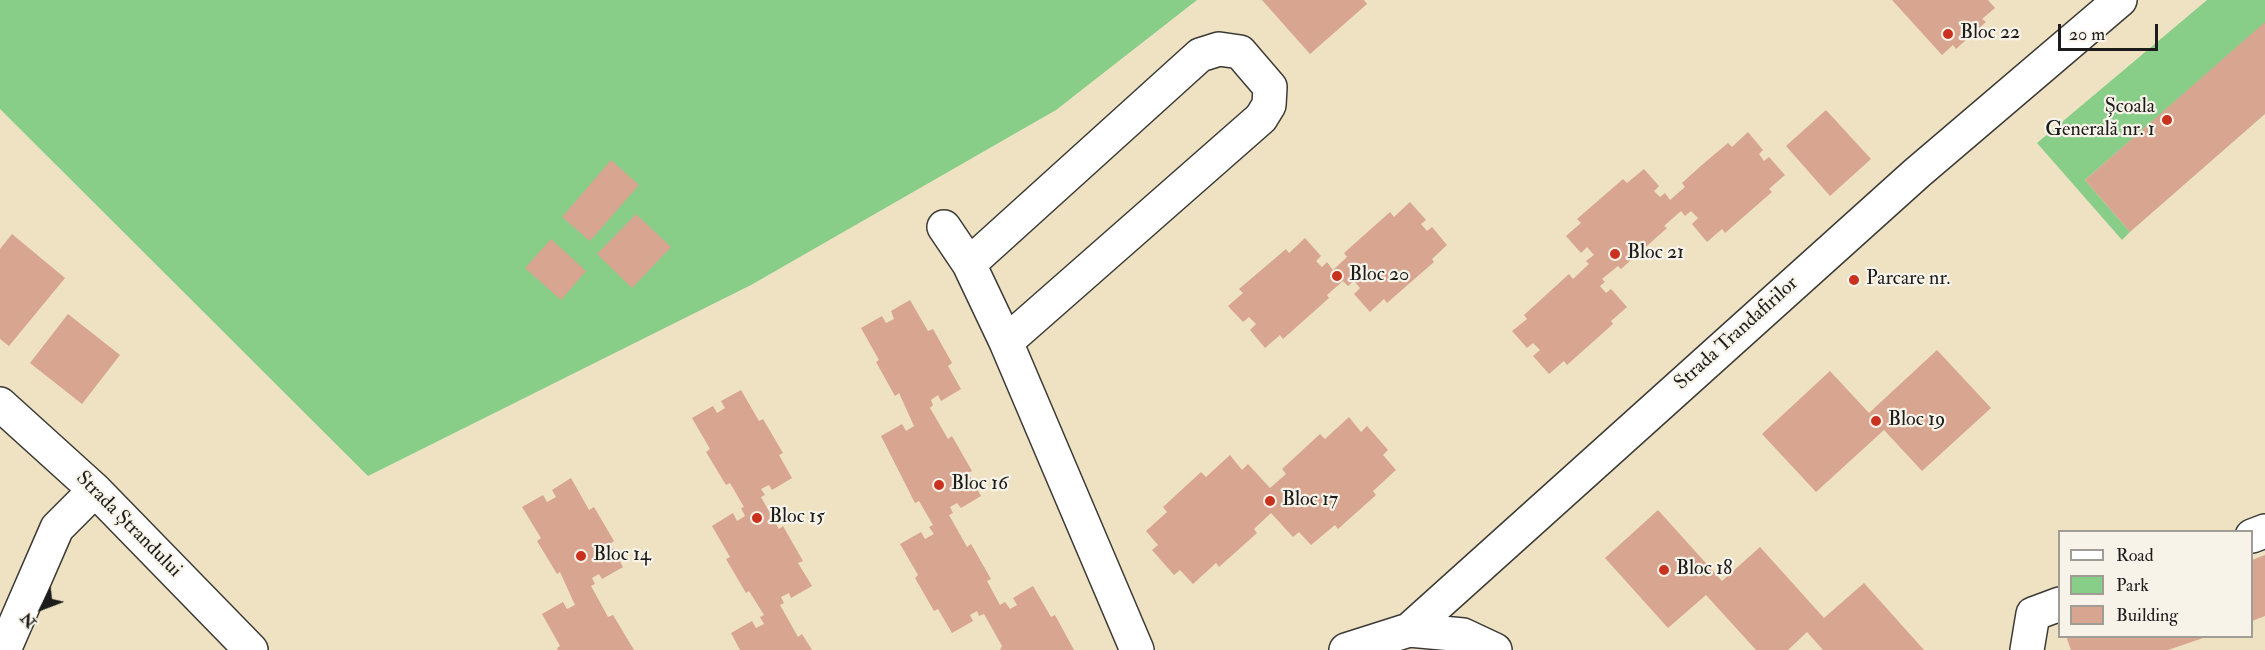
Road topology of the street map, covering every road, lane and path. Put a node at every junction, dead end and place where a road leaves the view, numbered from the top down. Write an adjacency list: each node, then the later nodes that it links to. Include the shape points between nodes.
1 (2120, 0): 8 (street, Strada Trandafirilor, via 1917,173)
2 (944, 226): 3 (street)
3 (969, 264): 4 (street); 4 (street, via 1200,55 1219,50 1240,52 1270,87 1269,105 1261,118)
4 (1006, 342): 11 (street)
5 (0, 404): 6 (street, Strada Ștrandului)
6 (95, 490): 9 (street, via 57,528); 10 (street, Strada Ștrandului)
7 (2058, 605): 14 (street, via 2033,614)
8 (1408, 630): 12 (street, Strada Trandafirilor); 13 (street, via 1463,635)
9 (4, 650)
10 (251, 650)
11 (1137, 650)
12 (1347, 650)
13 (1495, 650)
14 (2027, 650)

